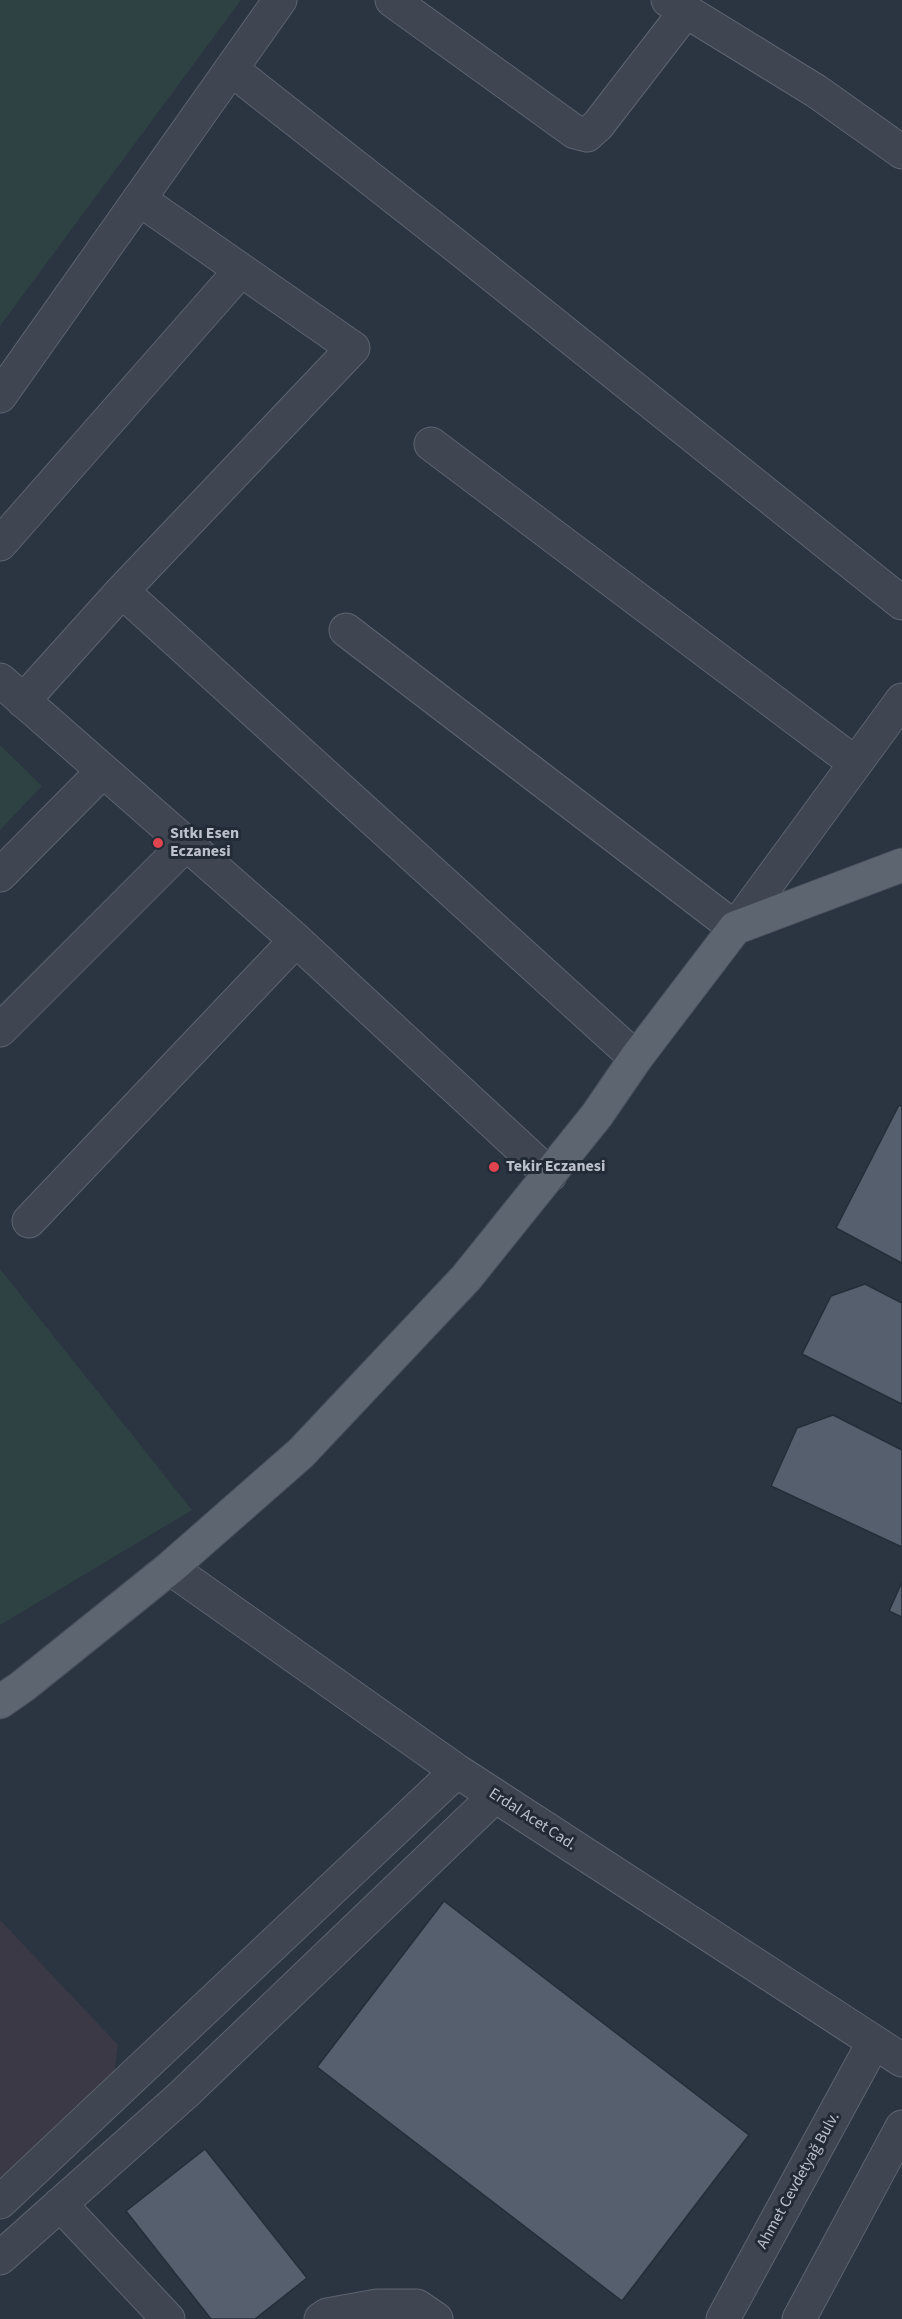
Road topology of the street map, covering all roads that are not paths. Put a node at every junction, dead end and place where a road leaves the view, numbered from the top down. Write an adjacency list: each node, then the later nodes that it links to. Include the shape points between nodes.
1 (280, 0): 4 (street)
2 (392, 0): 3 (street, via 575,132 588,135)
3 (677, 5): 5 (street, via 816,91)
4 (231, 69): 6 (street); 12 (street)
5 (902, 152)
6 (139, 199): 7 (street); 8 (street)
7 (241, 270): 10 (street); 11 (street, via 353,348)
8 (0, 396)
9 (431, 444): 16 (street)
10 (0, 544)
11 (122, 591): 14 (street); 24 (street)
12 (902, 603)
13 (346, 630): 21 (street)
14 (12, 691): 17 (street)
15 (902, 700): 16 (street)
16 (855, 763): 21 (street)
17 (103, 771): 18 (street); 20 (street)
18 (186, 844): 22 (street); 23 (street)
19 (902, 865): 21 (main road)
20 (0, 875)
21 (735, 928): 24 (main road)
22 (296, 940): 25 (street); 26 (street)
23 (0, 1030)
24 (636, 1058): 25 (main road)
25 (550, 1175): 27 (main road, via 466,1278 301,1453)
26 (29, 1221)
27 (170, 1568): 28 (main road); 29 (street, Erdal Acet Cad.)
28 (0, 1702)
29 (457, 1771): 30 (street, Erdal Acet Cad.); 34 (street)
30 (495, 1796): 31 (street, Erdal Acet Cad.); 35 (street, via 184,2094)
31 (874, 2042): 32 (street, Erdal Acet Cad.); 40 (street, Ahmet Cevdetyağ Bulv.)
32 (902, 2060)
33 (902, 2127): 41 (street)
34 (0, 2202)
35 (60, 2204): 36 (street); 37 (street)
36 (0, 2258)
37 (168, 2319)
38 (321, 2319): 39 (street, via 377,2306 417,2306)
39 (436, 2319)
40 (723, 2319)
41 (799, 2319)

